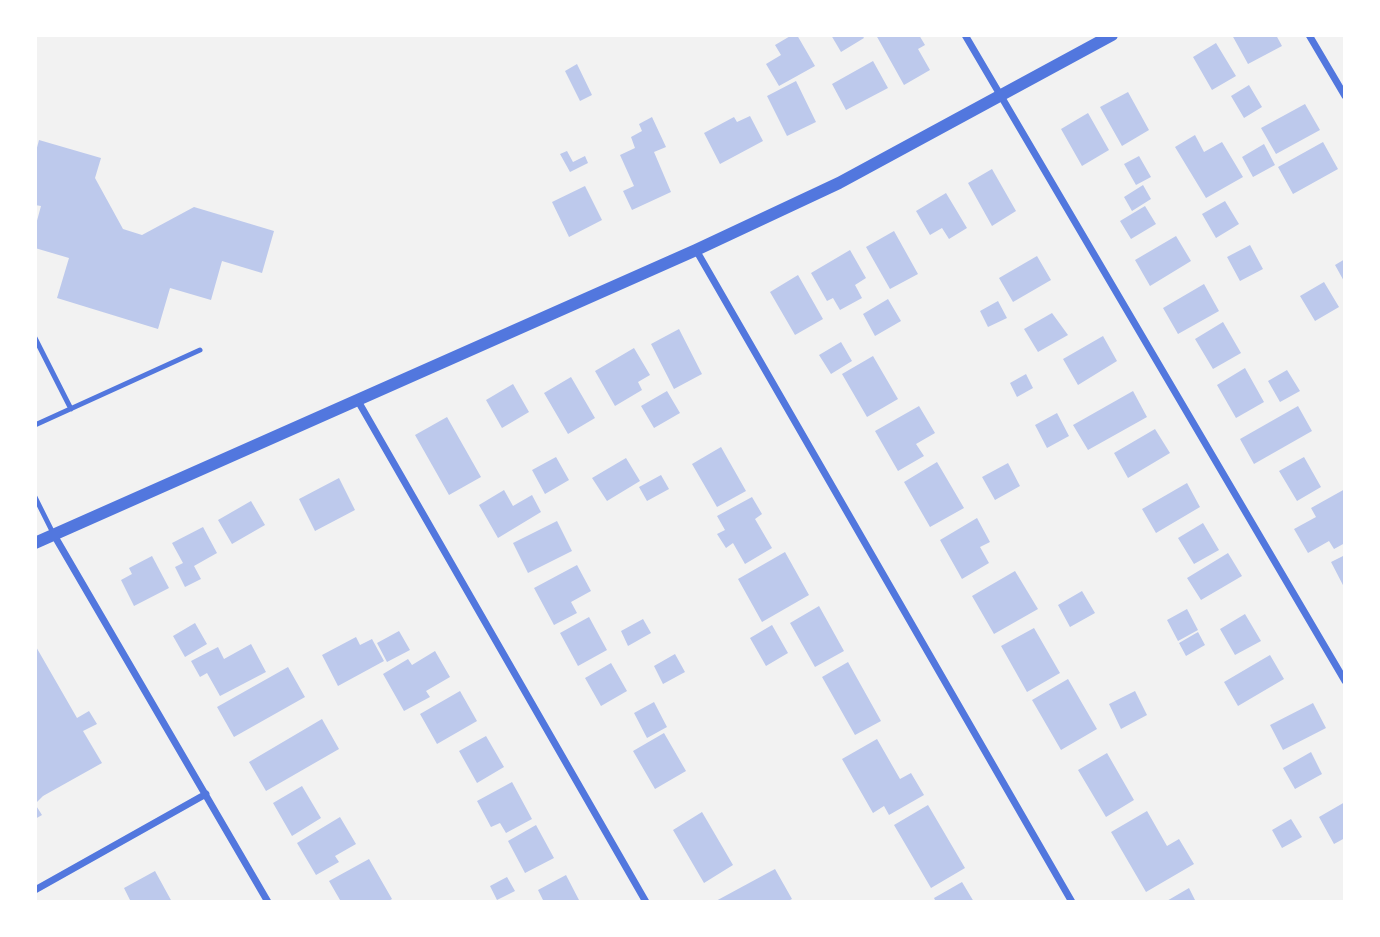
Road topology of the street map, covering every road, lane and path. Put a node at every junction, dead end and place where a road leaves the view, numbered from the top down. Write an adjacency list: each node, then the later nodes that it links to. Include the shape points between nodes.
1 (965, 35): 4 (street)
2 (1112, 35): 4 (street)
3 (1309, 35): 5 (street)
4 (999, 96): 6 (street, via 885,159); 15 (street)
5 (1345, 96)
6 (696, 250): 9 (street); 20 (street)
7 (35, 338): 10 (lane)
8 (200, 350): 10 (lane)
9 (358, 401): 13 (street); 19 (street)
10 (71, 409): 11 (lane)
11 (35, 425)
12 (35, 497): 13 (lane)
13 (54, 535): 14 (street); 16 (street)
14 (35, 544)
15 (1345, 681)
16 (206, 794): 17 (street); 18 (street)
17 (35, 891)
18 (268, 902)
19 (646, 902)
20 (1072, 902)

